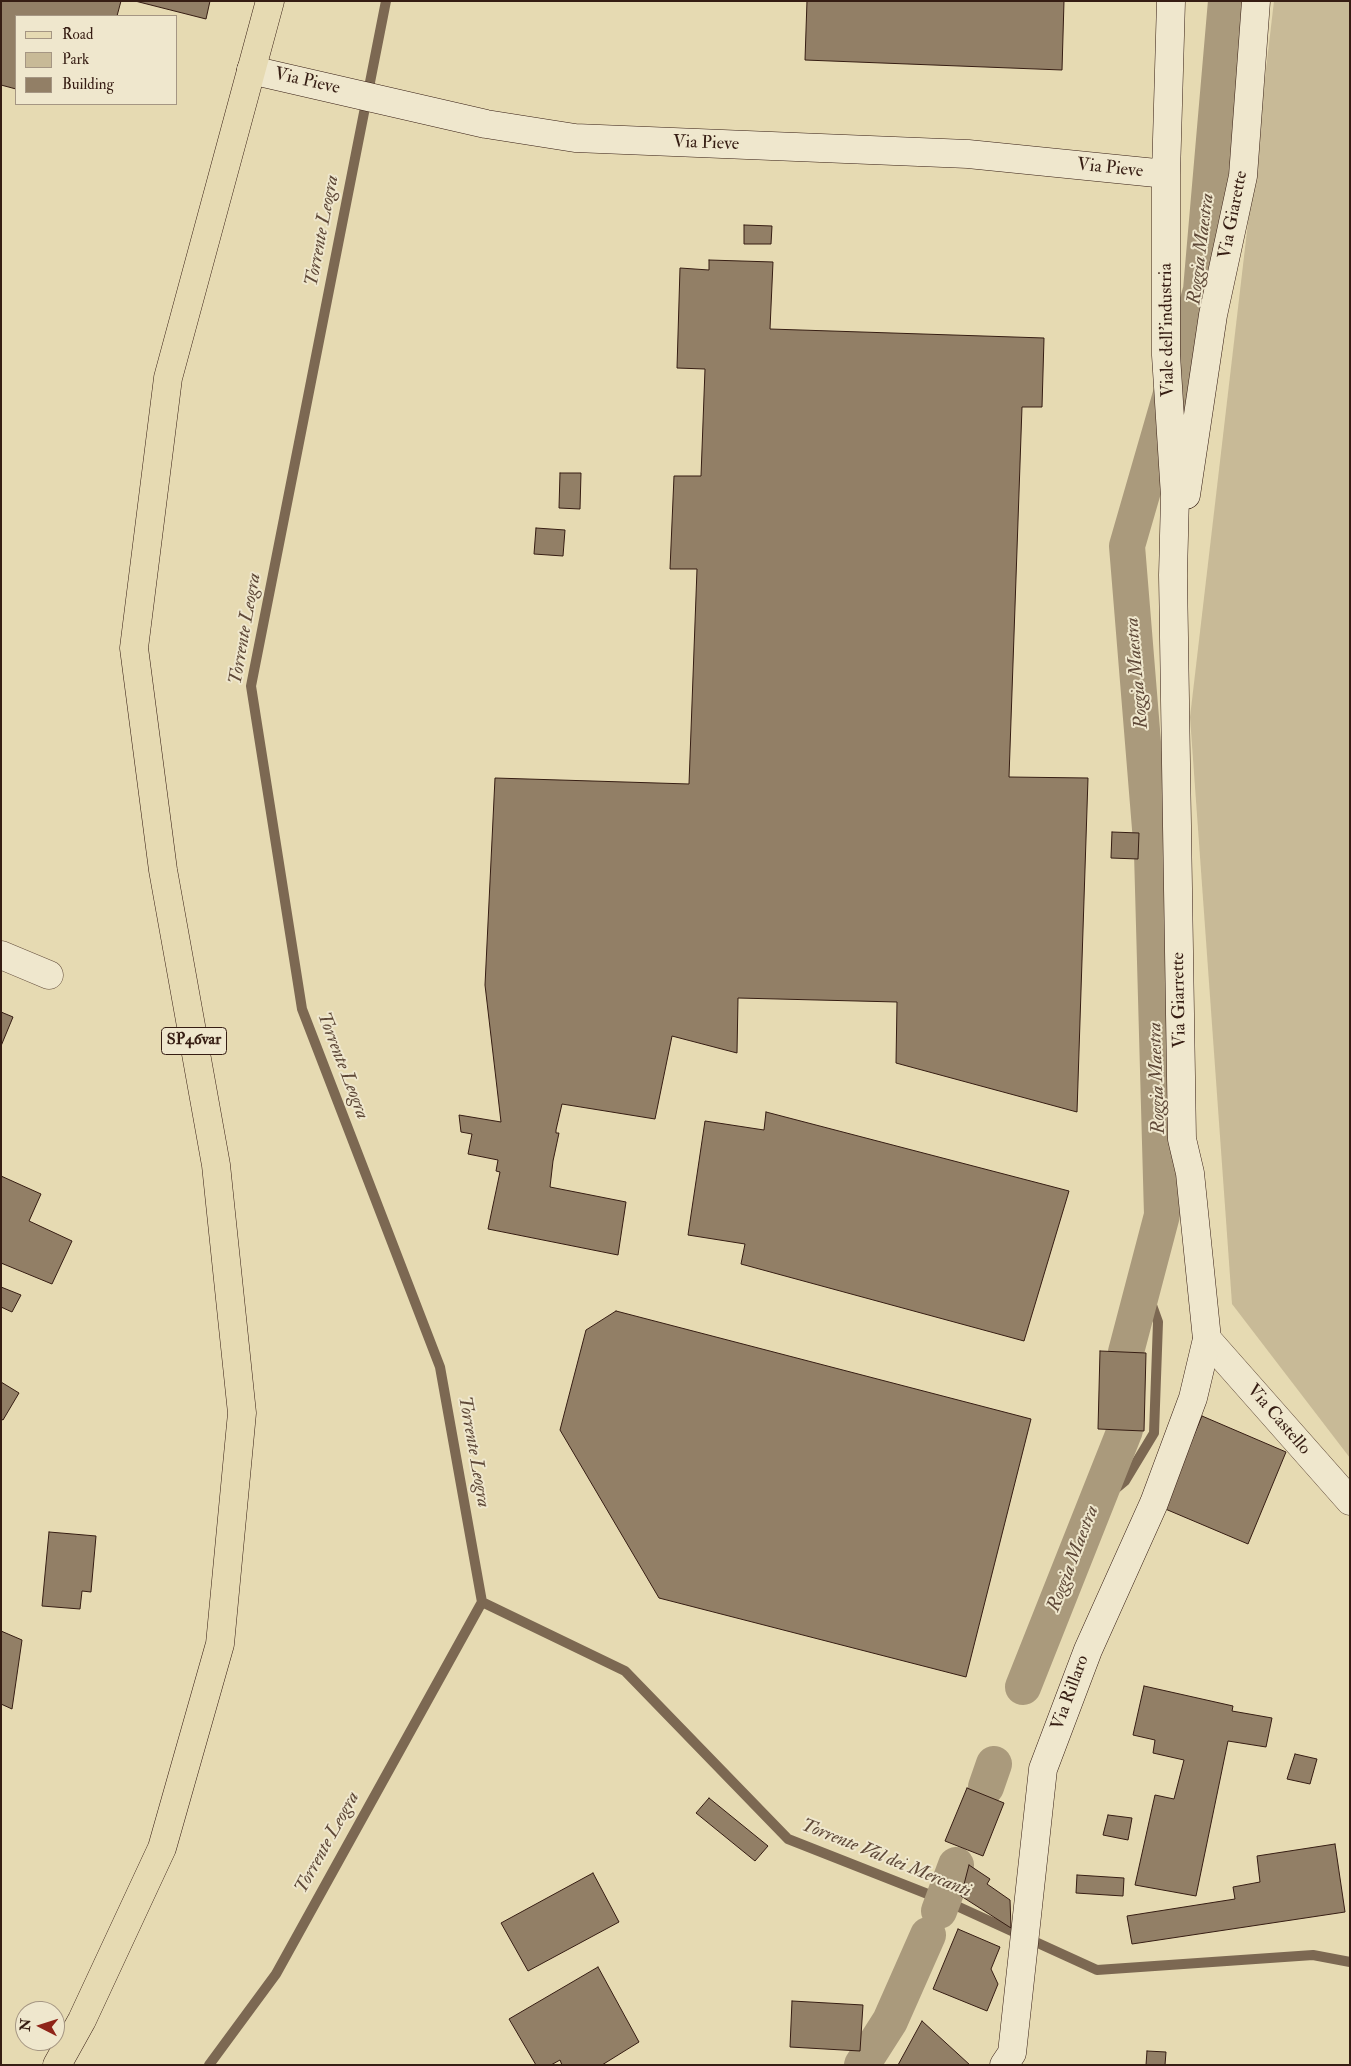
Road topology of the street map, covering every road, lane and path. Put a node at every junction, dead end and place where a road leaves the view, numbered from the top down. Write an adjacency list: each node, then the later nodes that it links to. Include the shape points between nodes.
1 (270, 1): 4 (main road, SP46var)
2 (1171, 1): 5 (street, Viale dell'industria)
3 (1256, 1): 6 (street, Via Giarette, via 1243,176 1213,315)
4 (251, 70): 5 (street, Via Pieve, via 486,124 575,138 968,154); 12 (main road, SP46var, via 168,378 134,648 163,870 216,1164 242,1413 220,1644 162,1848 82,2020)
5 (1166, 174): 6 (street, Viale dell'industria, via 1166,355 1174,496)
6 (1174, 575): 7 (street, Viale dell'industria)
7 (1175, 659): 10 (street, Via Giarrette, via 1182,1139 1190,1173)
8 (1, 954): 9 (street)
9 (49, 975)
10 (1207, 1339): 11 (street, Via Castello); 13 (street, Via Rillaro, via 1193,1398 1154,1503 1088,1650 1043,1769 1012,2052)
11 (1350, 1501)
12 (57, 2065)
13 (1004, 2065)

